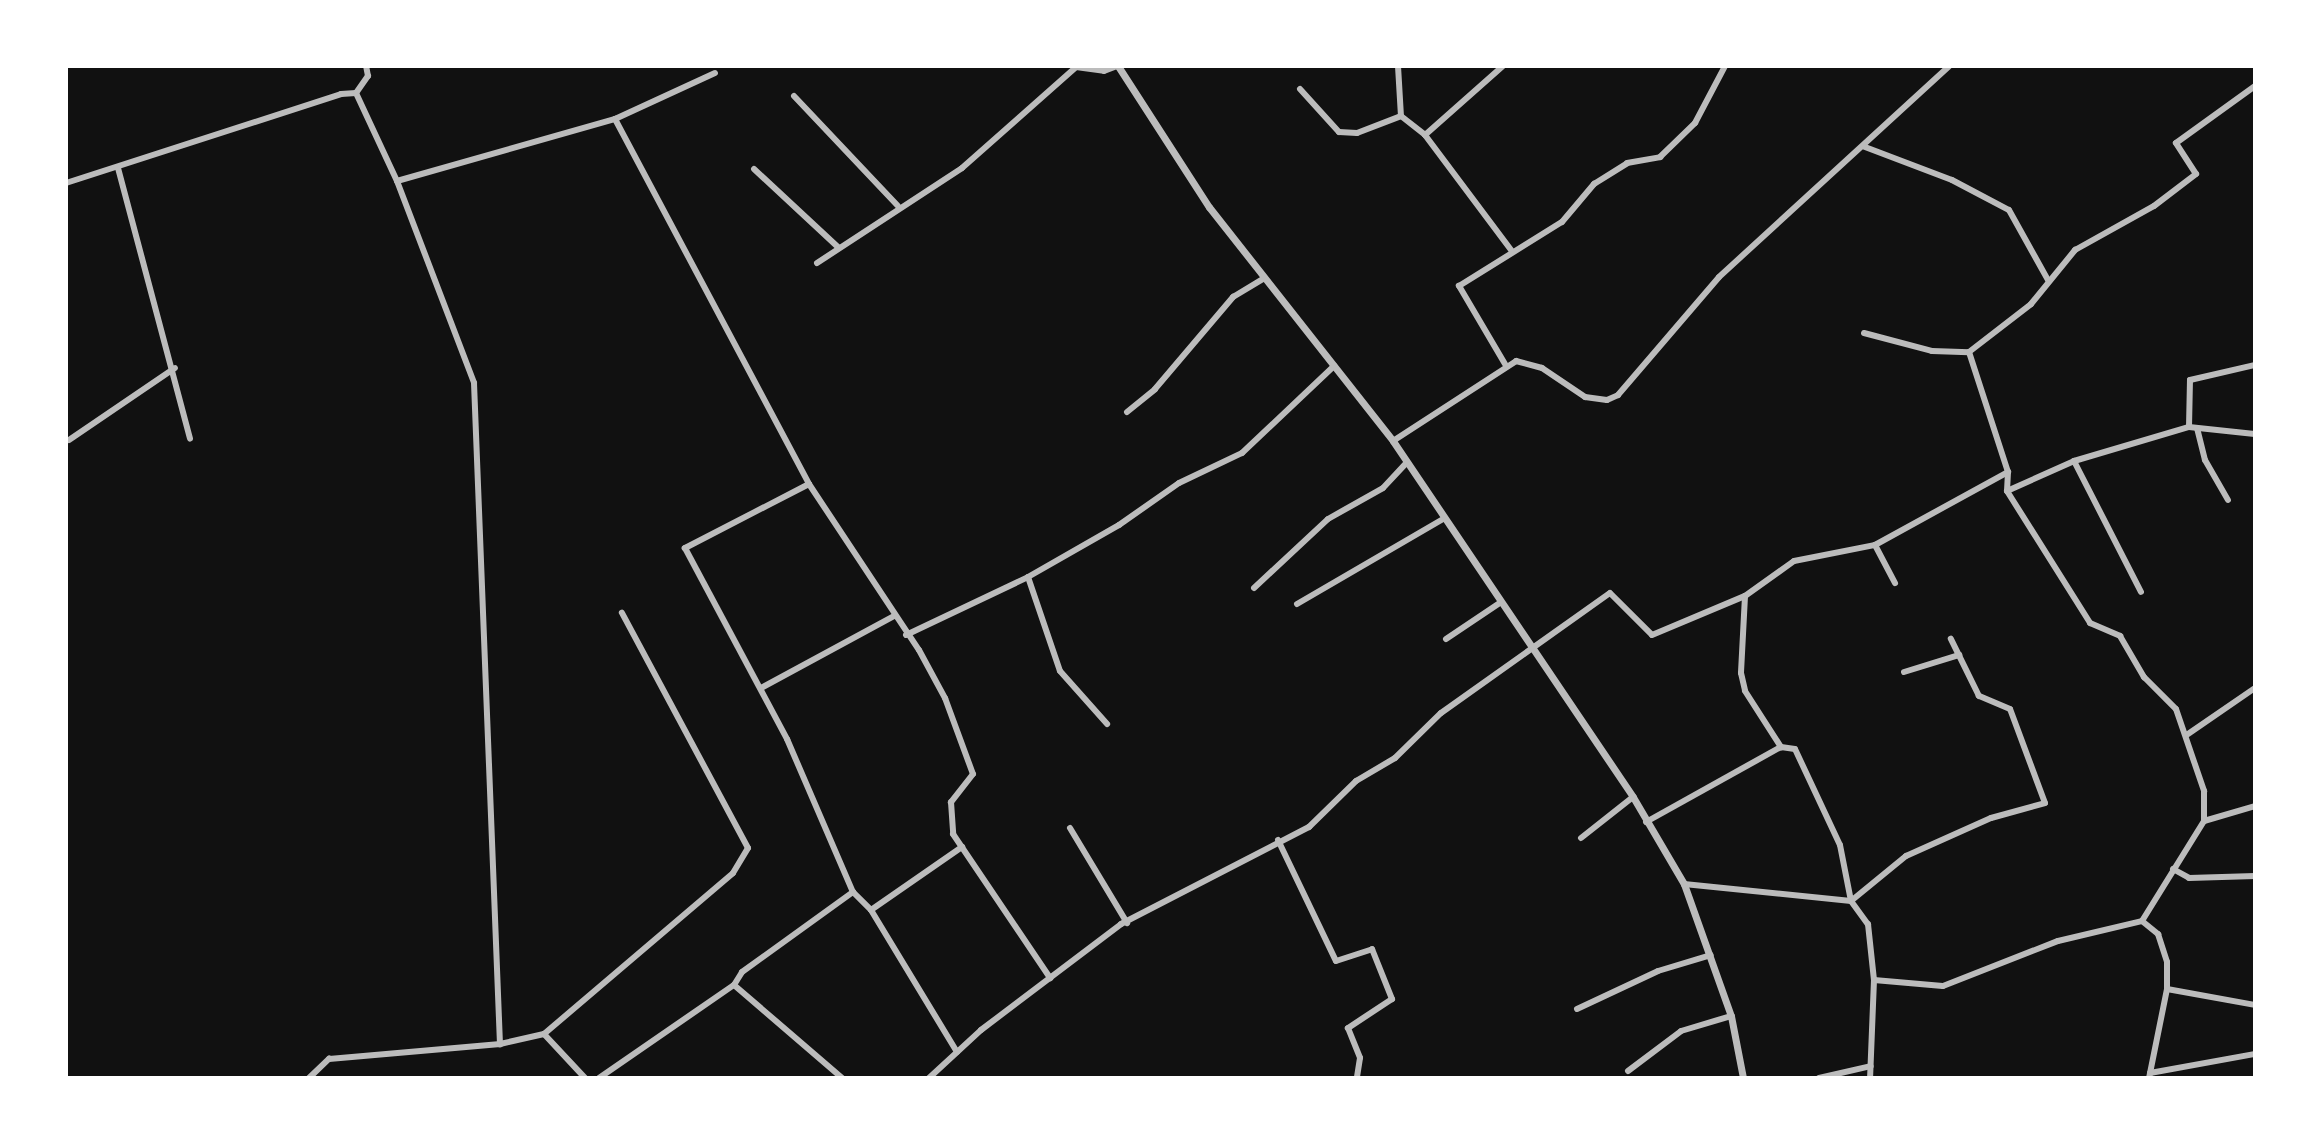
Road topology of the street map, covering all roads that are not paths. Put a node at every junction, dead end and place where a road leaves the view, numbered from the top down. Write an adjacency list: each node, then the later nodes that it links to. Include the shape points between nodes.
1 (366, 66): 10 (street, via 368,76)
2 (1117, 66): 20 (street, via 1104,71 1076,67 962,168); 24 (street, via 1209,207)
3 (1398, 66): 12 (street)
4 (1503, 66): 14 (street)
5 (1725, 66): 22 (street, via 1695,123 1660,157 1627,163 1594,184 1562,222)
6 (1949, 66): 15 (street)
7 (715, 73): 13 (street)
8 (2255, 86): 25 (street, via 2176,143 2196,174 2154,206 2075,250)
9 (1300, 89): 12 (street, via 1339,132 1357,133)
10 (356, 93): 16 (street); 18 (street)
11 (794, 96): 20 (street)
12 (1401, 116): 14 (street)
13 (615, 119): 18 (street); 41 (street)
14 (1425, 135): 22 (street)
15 (1865, 147): 25 (street, via 1952,180 2009,210); 28 (street, via 1719,277 1618,395 1596,400 1542,368 1526,362)
16 (118, 168): 19 (street); 31 (street)
17 (754, 169): 21 (street)
18 (397, 181): 91 (street, via 474,383 479,419)
19 (66, 183)
20 (898, 206): 21 (street)
21 (839, 248): 23 (street)
22 (1511, 250): 28 (street, via 1459,286)
23 (817, 263)
24 (1265, 278): 30 (street); 32 (street, via 1233,297 1155,389)
25 (2048, 280): 27 (street, via 2031,304)
26 (1864, 333): 27 (street, via 1932,351)
27 (1969, 352): 40 (street)
28 (1505, 364): 37 (street)
29 (2255, 365): 33 (street, via 2190,380)
30 (1334, 366): 37 (street); 46 (street, via 1242,453 1179,483)
31 (175, 368): 35 (street); 36 (street)
32 (1127, 412)
33 (2193, 428): 34 (street); 38 (street); 43 (street)
34 (2255, 434)
35 (190, 439)
36 (69, 440)
37 (1393, 441): 39 (street)
38 (2074, 461): 42 (street); 49 (street)
39 (1407, 462): 44 (street); 48 (street, via 1383,488 1328,519)
40 (2008, 472): 42 (street); 45 (street)
41 (809, 484): 54 (street); 61 (street, via 685,548)
42 (2007, 491): 64 (street, via 2090,623 2120,636 2144,677 2176,709)
43 (2228, 500)
44 (1445, 518): 51 (street); 52 (street)
45 (1875, 545): 47 (street); 50 (street, via 1794,561)
46 (1028, 577): 55 (street); 63 (street, via 1060,671)
47 (1895, 583)
48 (1254, 588)
49 (2141, 592)
50 (1745, 596): 58 (street, via 1652,635 1610,593); 65 (street, via 1745,691)
51 (1501, 602): 56 (street); 58 (street)
52 (1297, 604)
53 (622, 613): 90 (street, via 748,848 733,873)
54 (894, 616): 55 (street); 61 (street)
55 (906, 635): 73 (street, via 945,698 973,774 951,802 953,834)
56 (1446, 639)
57 (1951, 639): 59 (street)
58 (1531, 647): 66 (street); 72 (street, via 1441,713 1395,758 1356,781 1309,827)
59 (1959, 655): 60 (street); 78 (street, via 1979,696 2010,709 2045,803 1991,818 1906,856)
60 (1904, 672)
61 (761, 688): 77 (street)
62 (2255, 688): 64 (street)
63 (1107, 724)
64 (2188, 734): 68 (street, via 2204,791)
65 (1781, 747): 69 (street); 78 (street, via 1795,749 1840,845)
66 (1633, 797): 69 (street); 71 (street)
67 (2255, 806): 68 (street)
68 (2204, 821): 74 (street)
69 (1646, 822): 76 (street)
70 (1070, 828): 81 (street)
71 (1581, 838)
72 (1278, 840): 81 (street); 102 (street, via 1336,961 1372,949 1392,999 1348,1028 1360,1058)
73 (962, 847): 79 (street); 83 (street)
74 (2173, 869): 75 (street, via 2189,878); 80 (street)
75 (2255, 876)
76 (1684, 884): 78 (street); 82 (street)
77 (853, 892): 79 (street); 85 (street, via 742,972)
78 (1851, 901): 84 (street, via 1868,924)
79 (871, 910): 92 (street)
80 (2142, 921): 84 (street, via 2058,941 1943,986); 86 (street, via 2158,934 2167,962)
81 (1127, 923): 83 (street)
82 (1711, 955): 88 (street, via 1658,971); 89 (street)
83 (1050, 978): 92 (street)
84 (1874, 980): 94 (street)
85 (734, 985): 99 (street); 100 (street)
86 (2167, 989): 87 (street); 96 (street)
87 (2255, 1005)
88 (1577, 1009)
89 (1731, 1016): 95 (street, via 1681,1031); 103 (street)
90 (544, 1034): 91 (street); 98 (street)
91 (500, 1044): 97 (street, via 329,1059)
92 (957, 1052): 101 (street)
93 (2255, 1054): 96 (street)
94 (1871, 1066): 104 (street); 105 (street)
95 (1628, 1071)
96 (2150, 1075)
97 (309, 1078)
98 (585, 1078)
99 (599, 1078)
100 (842, 1078)
101 (929, 1078)
102 (1357, 1078)
103 (1743, 1078)
104 (1819, 1078)
105 (1870, 1078)

